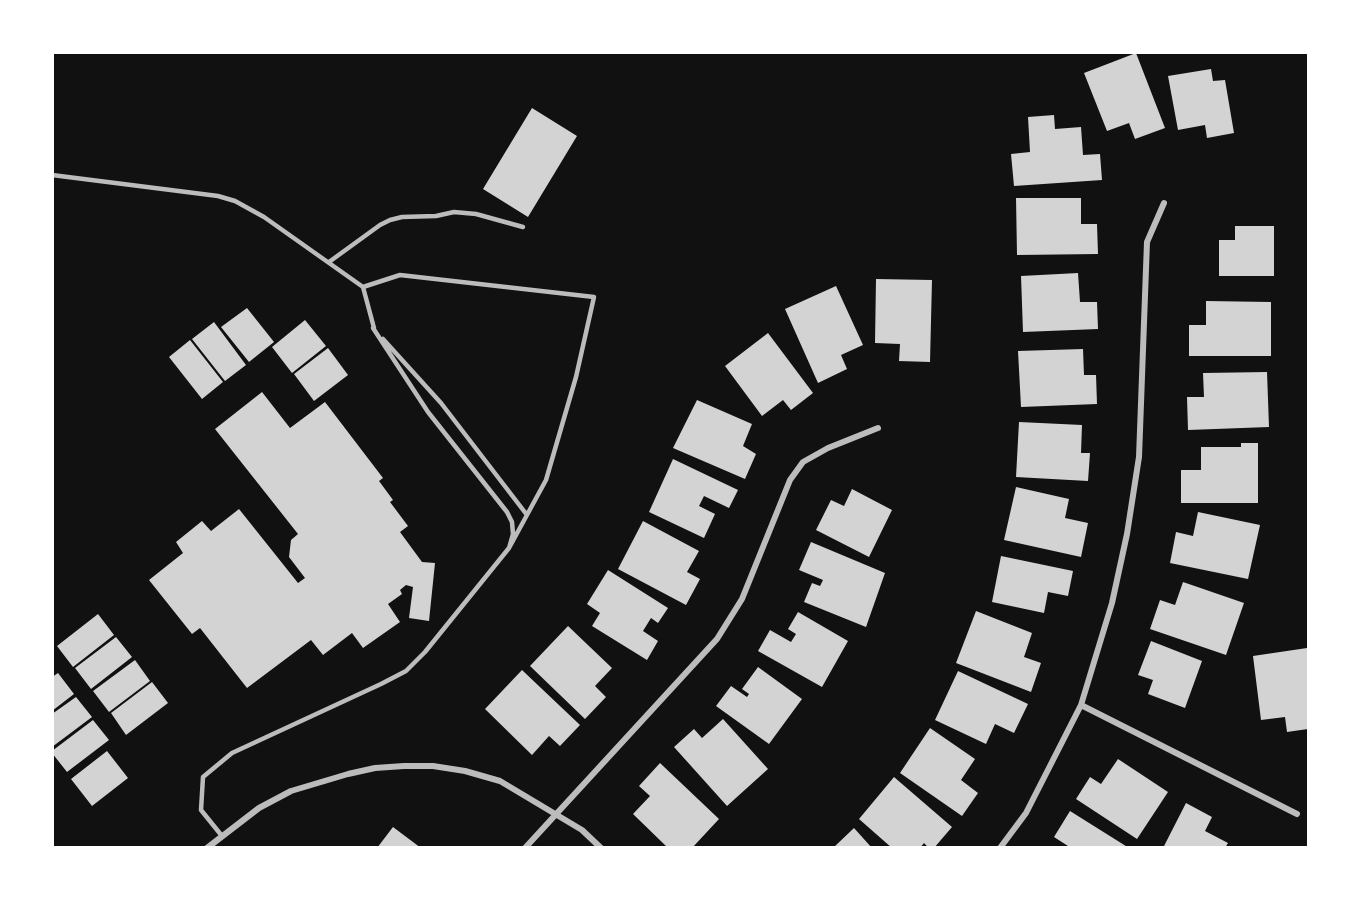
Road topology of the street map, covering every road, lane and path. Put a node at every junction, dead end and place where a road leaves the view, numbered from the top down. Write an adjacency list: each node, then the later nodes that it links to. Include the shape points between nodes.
1 (52, 175): 4 (lane, via 235,201)
2 (1164, 203): 10 (street, via 1147,242 1138,457 1127,534 1112,603)
3 (524, 227): 4 (lane, via 454,212 402,217 380,225)
4 (329, 262): 5 (lane)
5 (363, 287): 6 (lane); 8 (lane, via 400,275 594,297 546,480)
6 (373, 328): 8 (lane, via 441,403); 9 (lane, via 428,412 507,512 513,534)
7 (878, 428): 11 (street, via 803,462 790,480 742,599 717,639)
8 (527, 515): 9 (lane)
9 (509, 548): 13 (lane, via 406,671 232,753 203,777 201,810)
10 (1081, 705): 12 (street); 17 (street, via 1026,813)
11 (556, 814): 13 (street, via 500,782 465,771 405,766 375,768 291,791 259,808); 15 (street); 16 (street)
12 (1297, 814)
13 (222, 836): 14 (street)
14 (207, 848)
15 (525, 848)
16 (601, 848)
17 (1000, 848)

